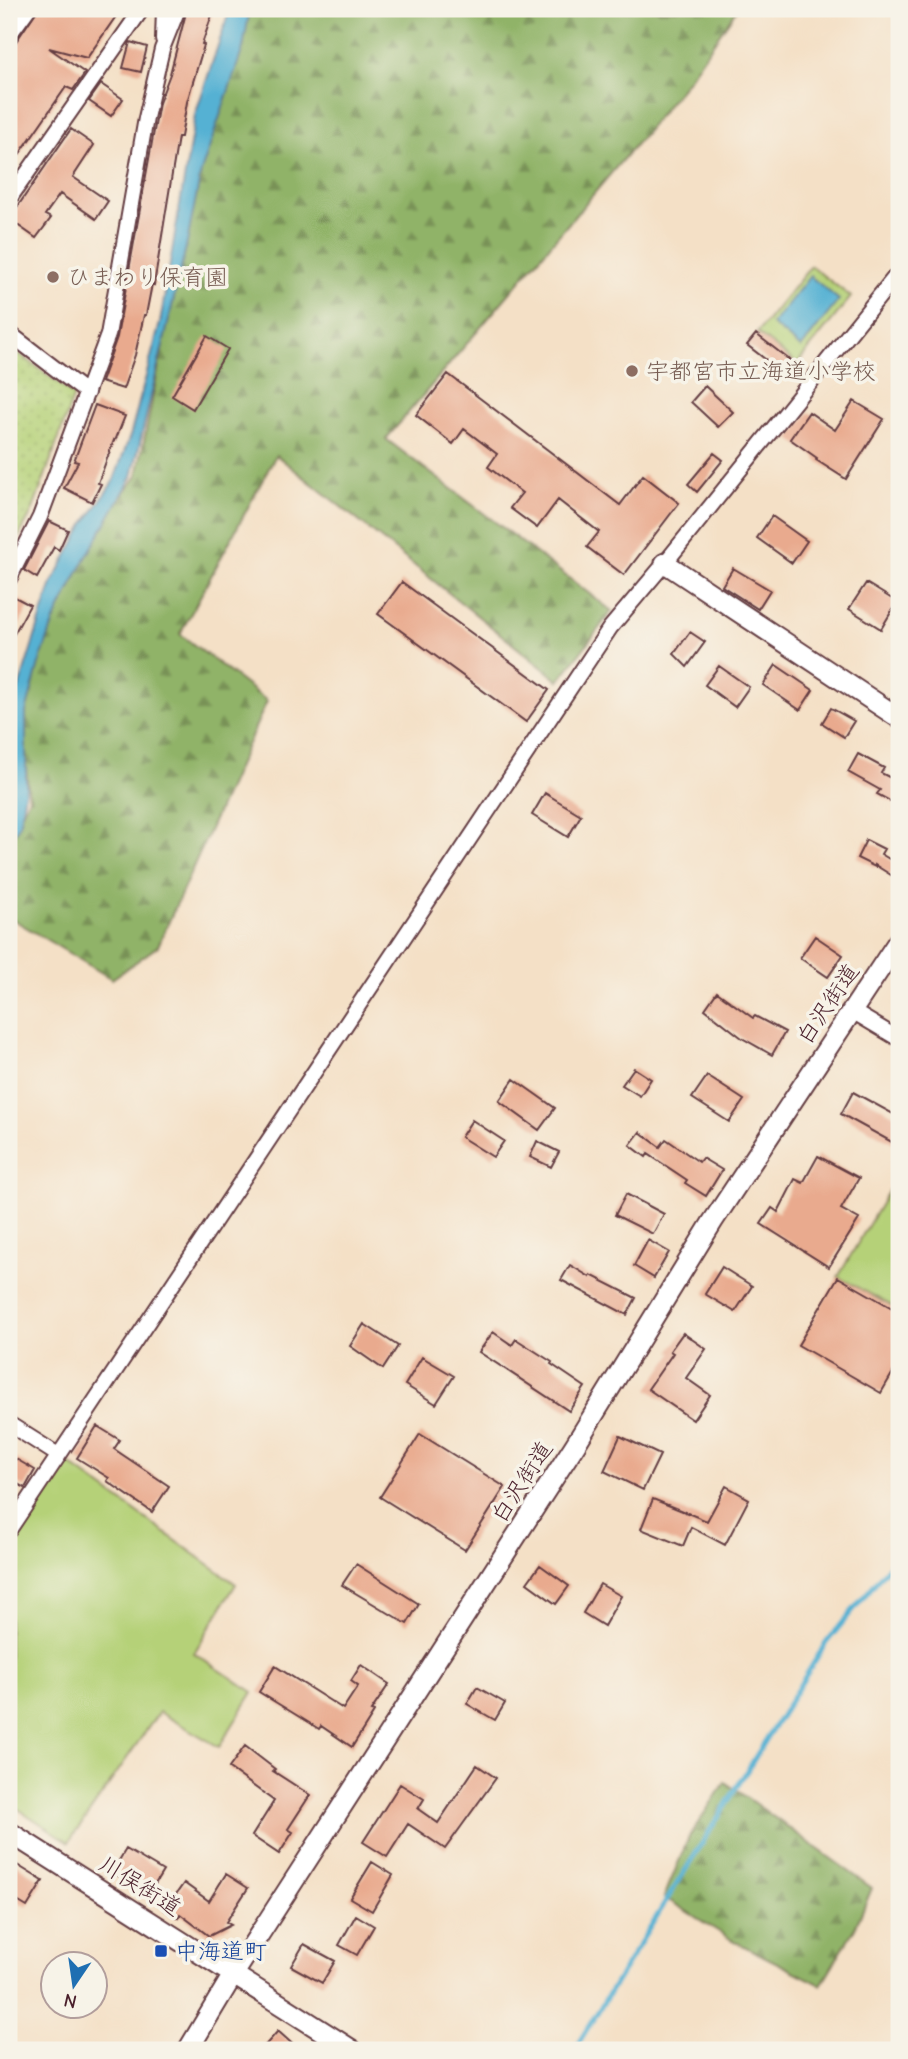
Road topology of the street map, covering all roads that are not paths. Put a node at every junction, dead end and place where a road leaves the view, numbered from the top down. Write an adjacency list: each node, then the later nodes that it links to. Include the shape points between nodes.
1 (27, 9): 5 (street)
2 (142, 9): 7 (street)
3 (164, 9): 6 (street)
4 (178, 9): 6 (street)
5 (9, 35)
6 (162, 49): 10 (street, via 108,335)
7 (11, 189)
8 (899, 272): 11 (street)
9 (9, 333): 10 (street)
10 (87, 393): 12 (street, via 40,517)
11 (665, 563): 13 (main road); 18 (street, via 610,628)
12 (9, 579)
13 (899, 718)
14 (899, 940): 15 (main road, 白沢街道)
15 (852, 1011): 16 (street); 21 (main road, 白沢街道)
16 (899, 1039)
17 (9, 1424): 18 (street)
18 (58, 1455): 19 (street)
19 (9, 1530)
20 (9, 1832): 21 (main road, 川俣街道)
21 (233, 1975): 22 (main road, 白沢街道); 23 (main road, 川俣街道)
22 (188, 2050)
23 (352, 2050)

